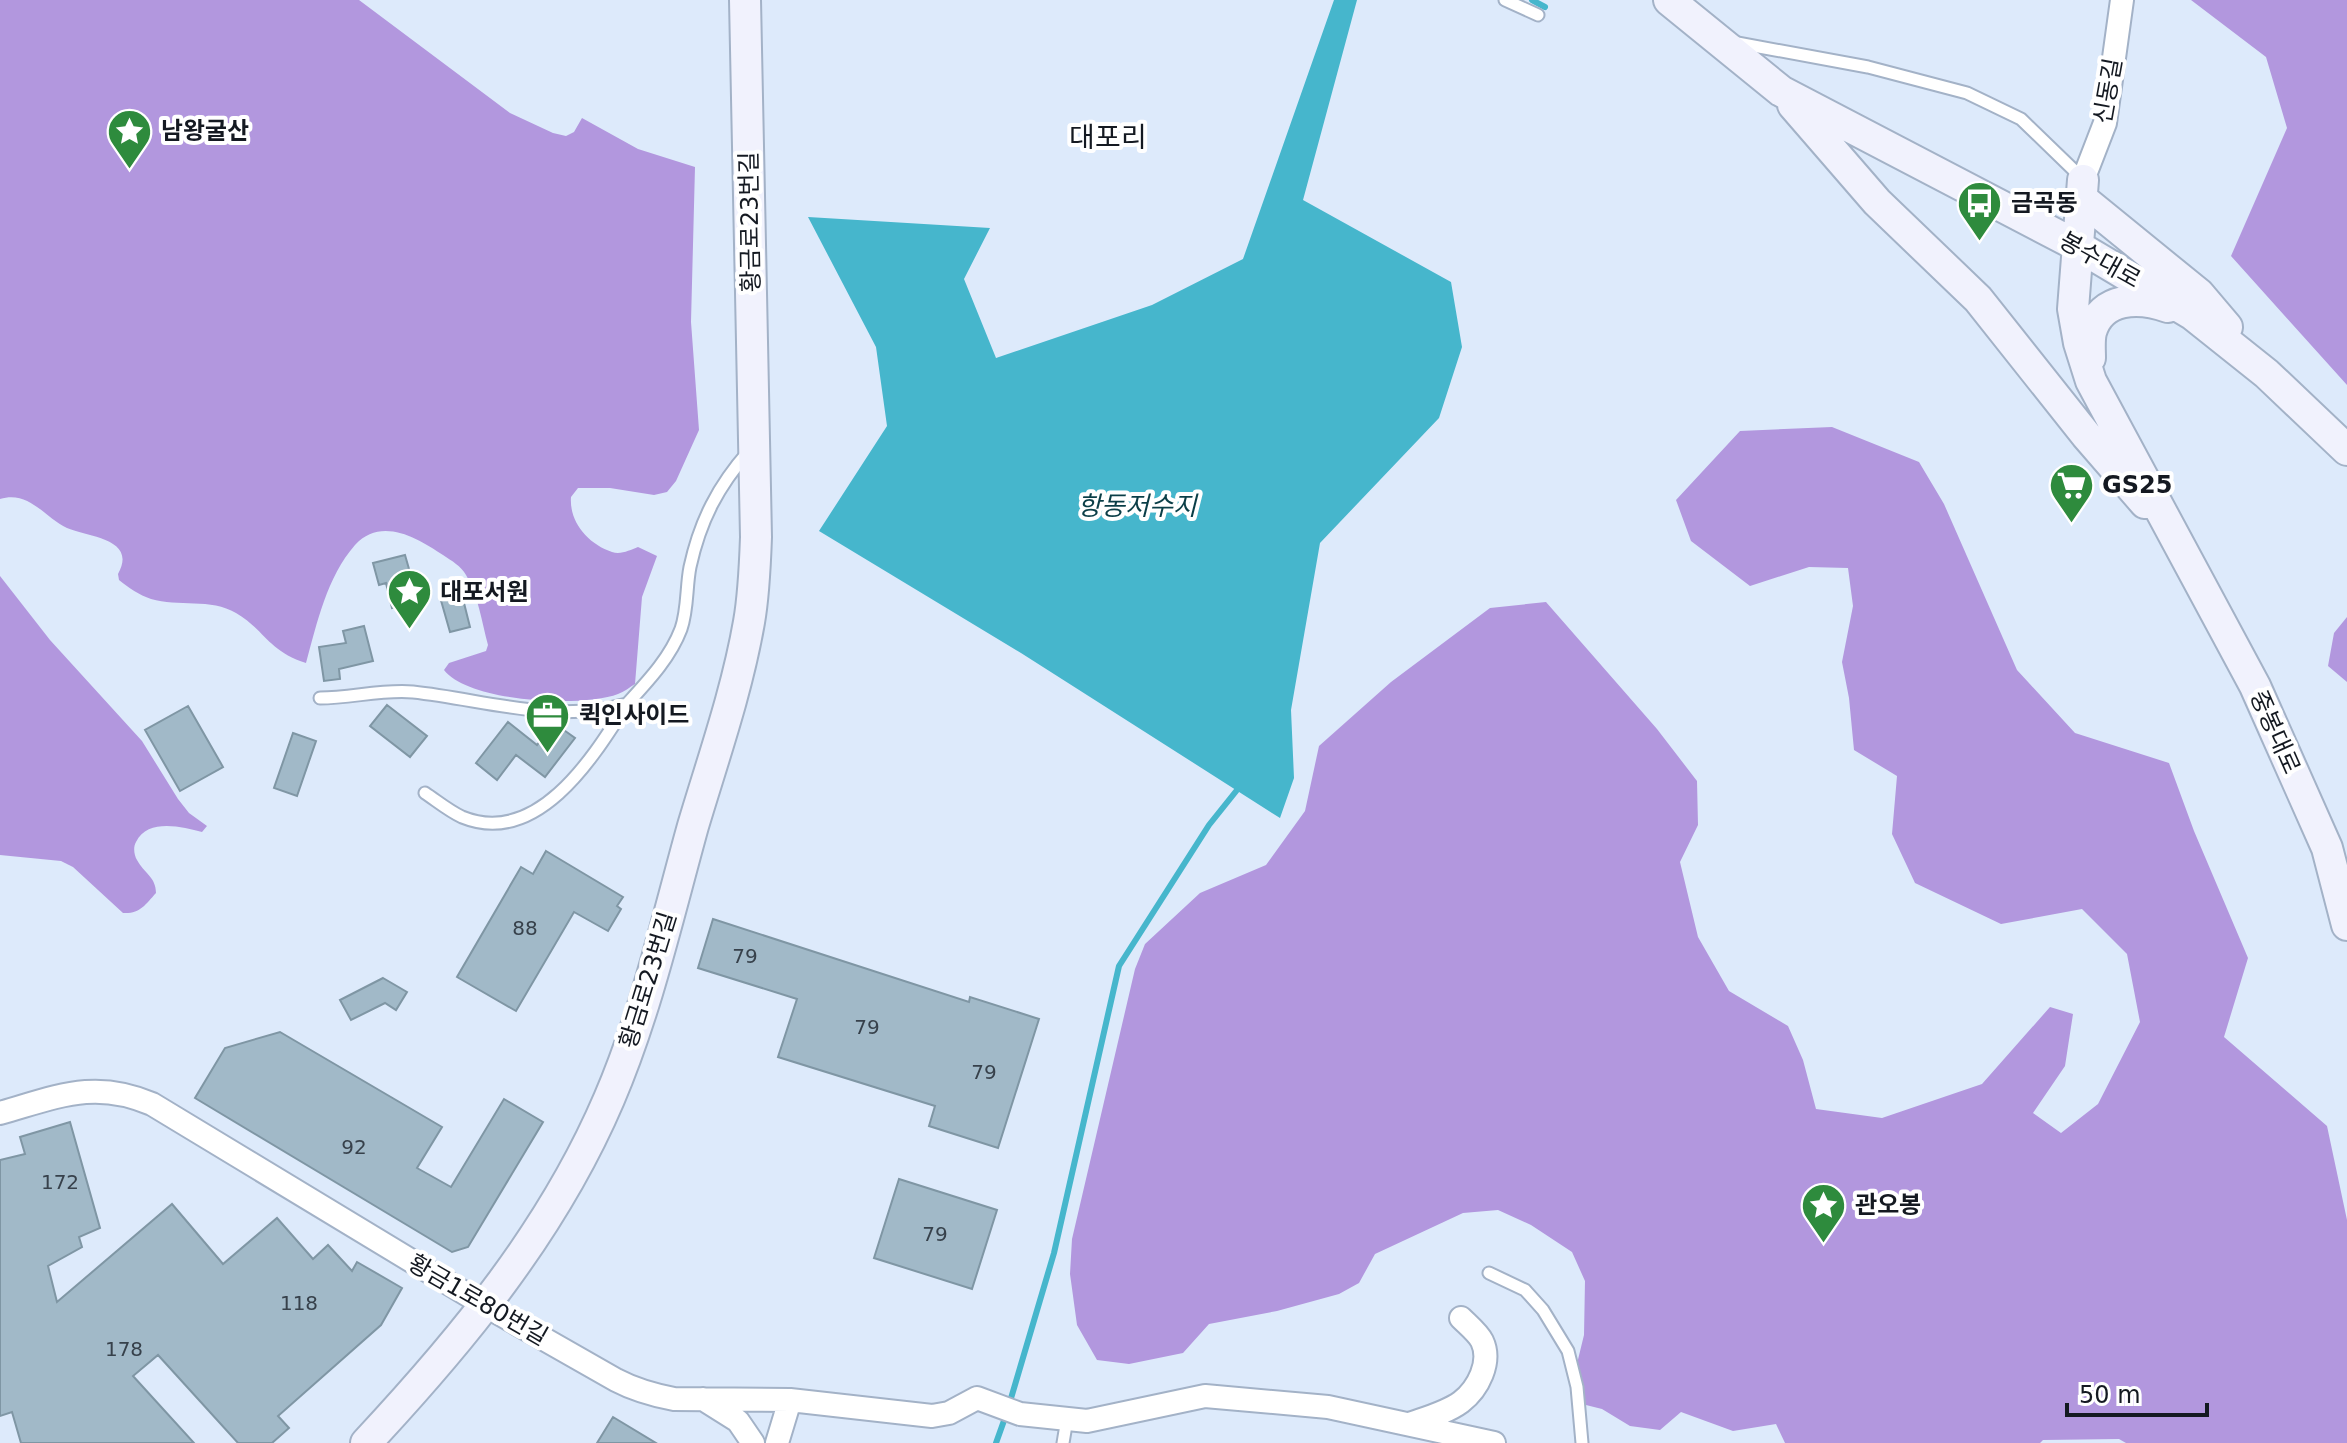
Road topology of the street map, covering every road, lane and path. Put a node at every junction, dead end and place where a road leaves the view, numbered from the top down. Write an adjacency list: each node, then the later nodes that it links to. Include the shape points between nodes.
1 (745, 0): 13 (main road, 황금로23번길)
2 (1505, 0): 5 (lane)
3 (1669, 0): 6 (main road, 봉수대로)
4 (2122, 0): 8 (street, 신동길, via 2105,123)
5 (1538, 15)
6 (1718, 40): 7 (main road, 봉수대로); 8 (lane, via 1868,67 1967,93 2021,119)
7 (1781, 91): 9 (main road, 봉수대로); 15 (main road, via 1877,202 1978,299)
8 (2082, 189): 9 (main road); 11 (main road, via 2199,294)
9 (2069, 242): 10 (main road, 봉수대로); 12 (main road, via 2073,309); 15 (main road, via 2060,293 2068,347)
10 (2193, 315): 11 (main road, 봉수대로); 12 (main road, via 2151,300 2129,299 2108,309 2095,320 2090,335)
11 (2267, 374): 14 (main road, 봉수대로)
12 (2091, 381): 16 (main road)
13 (754, 445): 18 (lane, via 721,485 705,521 674,645); 23 (main road, 황금로23번길, via 756,537 749,622 646,990 610,1098 564,1191)
14 (2347, 450)
15 (2112, 465): 16 (main road)
16 (2182, 547): 20 (main road, 중봉대로, via 2255,686 2327,848)
17 (320, 698): 18 (lane, via 412,692 563,713)
18 (627, 704): 19 (lane, via 573,782 525,815 477,822)
19 (425, 793)
20 (2347, 925)
21 (0, 1113): 23 (street, 황금1로80번길, via 100,1089 130,1095)
22 (1489, 1273): 34 (lane, via 1525,1290 1568,1351)
23 (486, 1306): 25 (street, 황금1로80번길, via 637,1390); 30 (main road, 황금로23번길)
24 (1461, 1318): 28 (street, via 1482,1340 1482,1376 1462,1401)
25 (702, 1399): 26 (street, 황금1로80번길); 31 (street, via 738,1421)
26 (790, 1400): 27 (street, 황금1로80번길, via 932,1416 985,1399 1020,1414); 32 (street)
27 (1067, 1419): 28 (street, via 1087,1421 1205,1396 1328,1407); 33 (lane)
28 (1408, 1424): 29 (street)
29 (1485, 1442)
30 (366, 1443)
31 (753, 1443)
32 (777, 1443)
33 (1063, 1443)
34 (1582, 1443)

